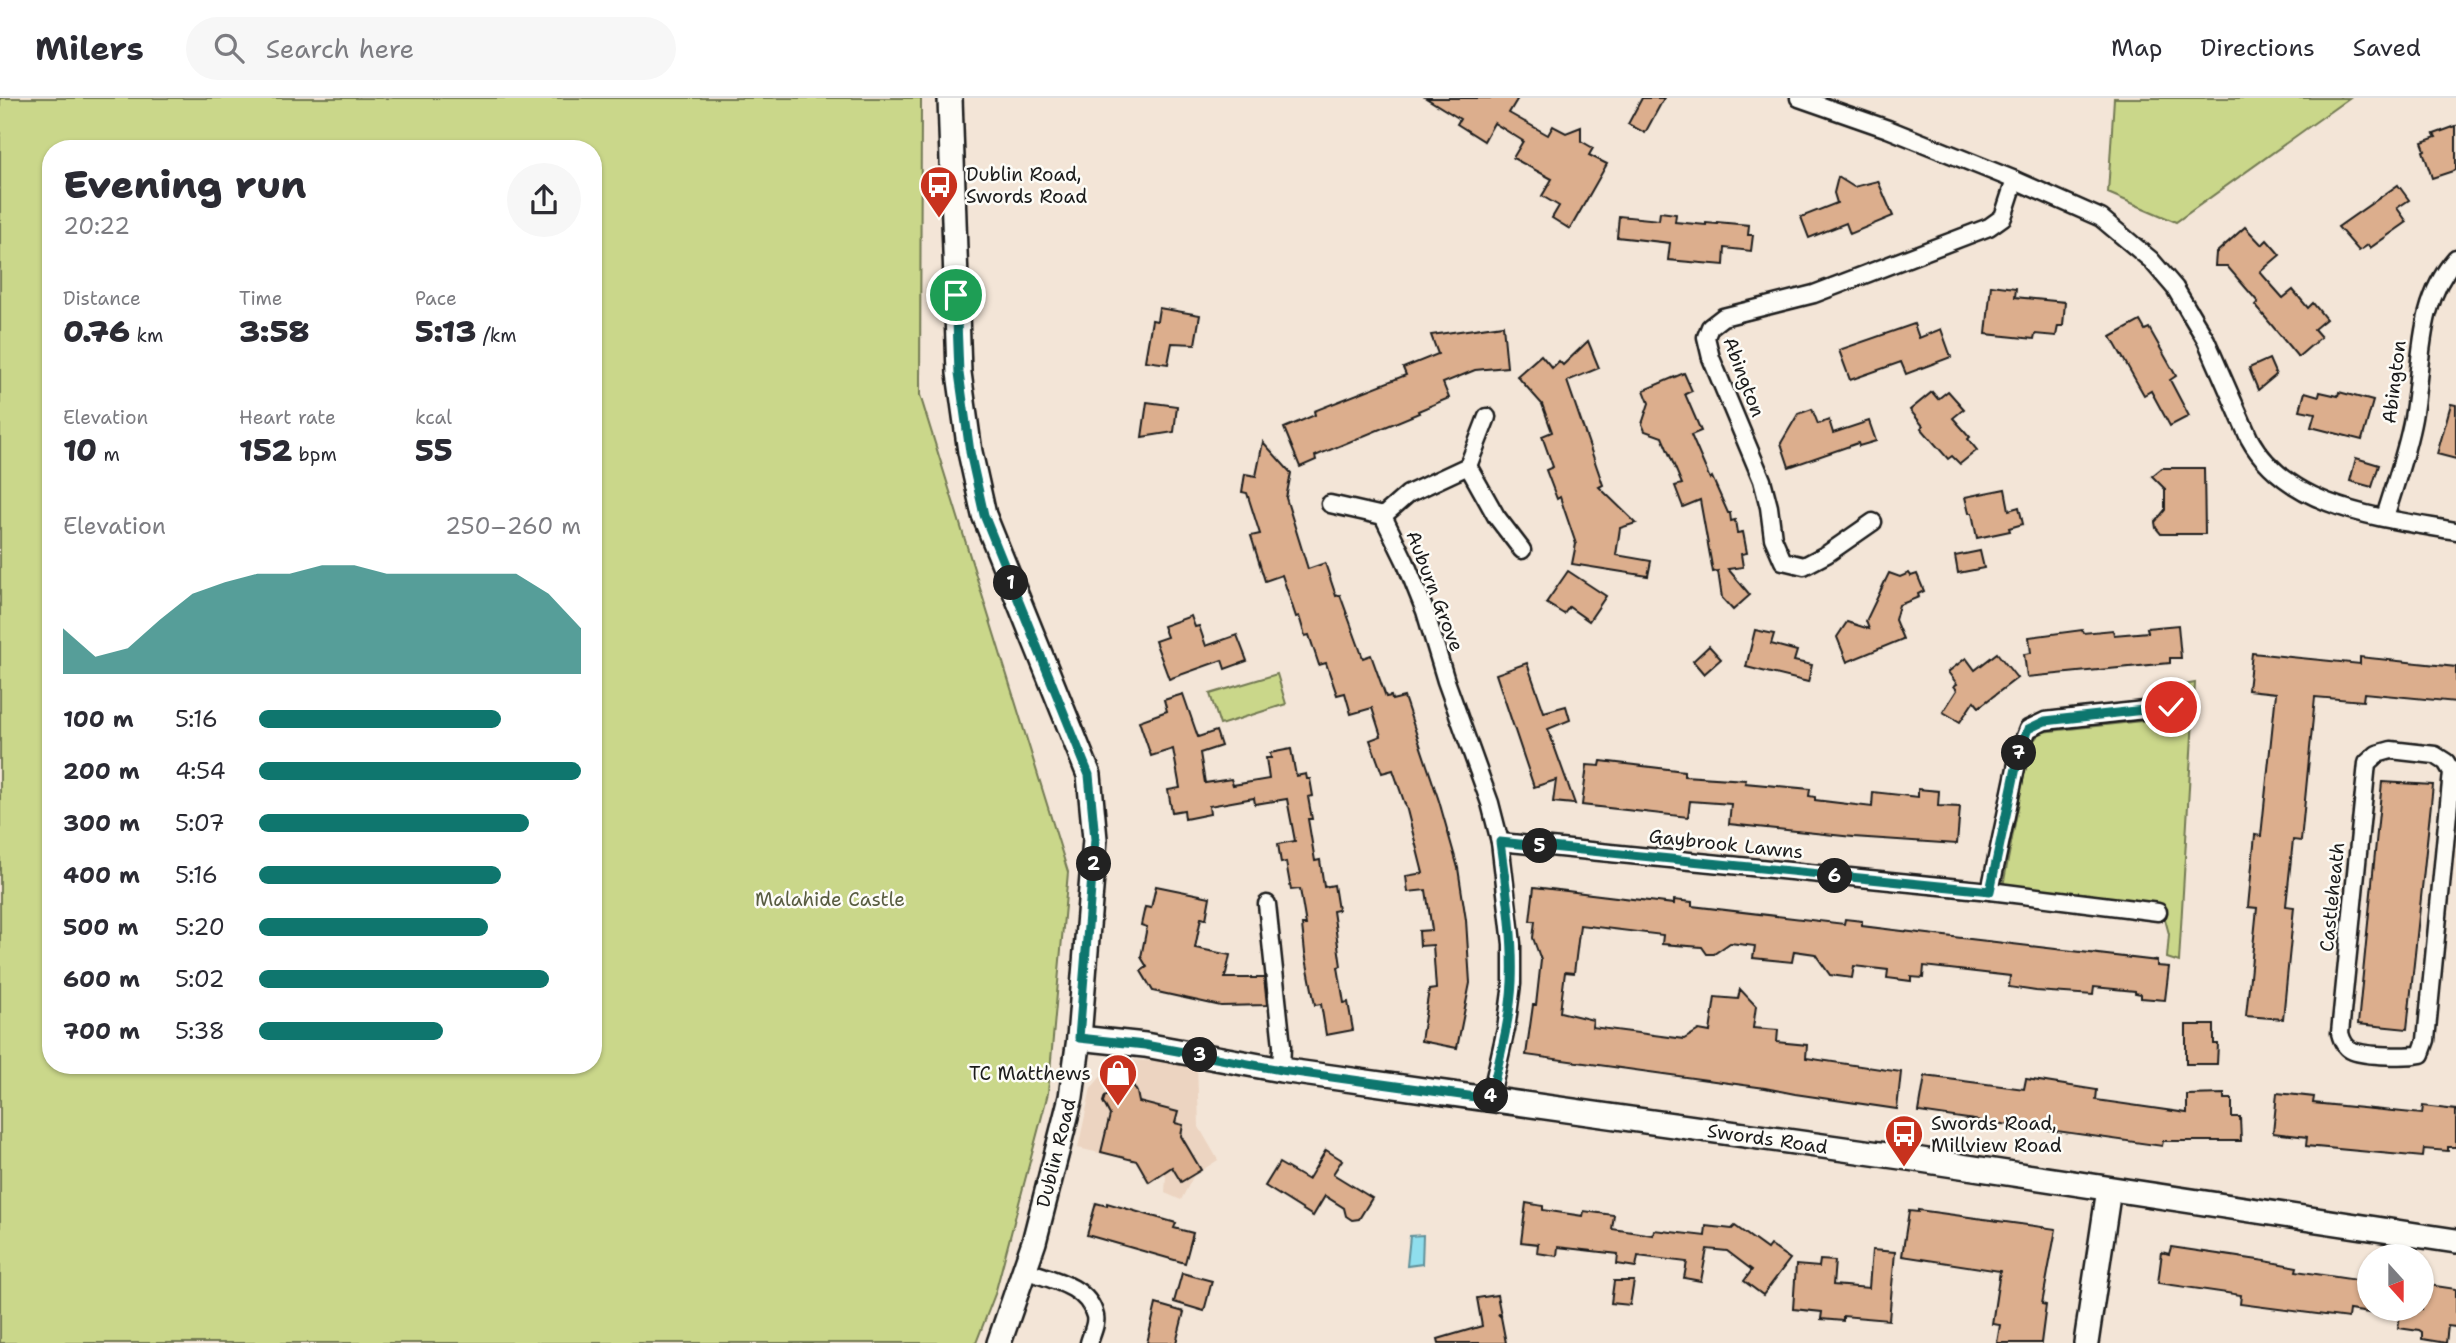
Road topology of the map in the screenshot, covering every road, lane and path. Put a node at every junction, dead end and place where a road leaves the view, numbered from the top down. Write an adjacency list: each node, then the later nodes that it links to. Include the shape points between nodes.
1 (950, 98): 19 (main road, Dublin Road, via 959,373 970,452 984,515 1089,775 1095,839)
2 (1799, 98): 3 (street)
3 (2015, 180): 9 (street, via 2101,218 2151,260 2175,288 2206,340 2249,438 2270,466 2311,495); 10 (street, Abington, via 2003,217 1989,227 1814,294 1723,317 1710,327 1706,337 1711,358 1762,480 1773,538 1783,561 1804,566)
4 (2456, 258): 9 (street, Abington, via 2426,312 2413,417)
5 (1487, 417): 6 (street)
6 (1468, 466): 8 (street, Auburn Grove, via 1408,494); 12 (street)
7 (1330, 504): 8 (street, Auburn Grove)
8 (1383, 516): 14 (street, Auburn Grove, via 1425,611)
9 (2385, 517): 11 (street)
10 (1872, 522)
11 (2456, 531)
12 (1522, 550)
13 (2171, 707): 15 (street, via 2045,721 2028,729)
14 (1500, 842): 15 (street, Gaybrook Lawns); 21 (street, via 1512,984)
15 (1990, 891): 18 (street, Gaybrook Lawns)
16 (1267, 904): 20 (street)
17 (2447, 910): 17 (street, Castleheath, via 2421,1054 2409,1057 2353,1051 2340,1033 2367,763 2377,754 2391,750 2435,755 2452,772)
18 (2158, 912)
19 (1079, 1038): 20 (main road, Swords Road); 24 (main road, Dublin Road, via 1071,1097)
20 (1281, 1070): 21 (main road, Swords Road)
21 (1490, 1099): 22 (main road, Swords Road)
22 (2109, 1189): 23 (main road, Swords Road); 27 (main road)
23 (2456, 1241)
24 (1024, 1270): 25 (main road, Dublin Road); 26 (street, via 1072,1287 1088,1301 1096,1318)
25 (999, 1343)
26 (1089, 1343)
27 (2086, 1343)

